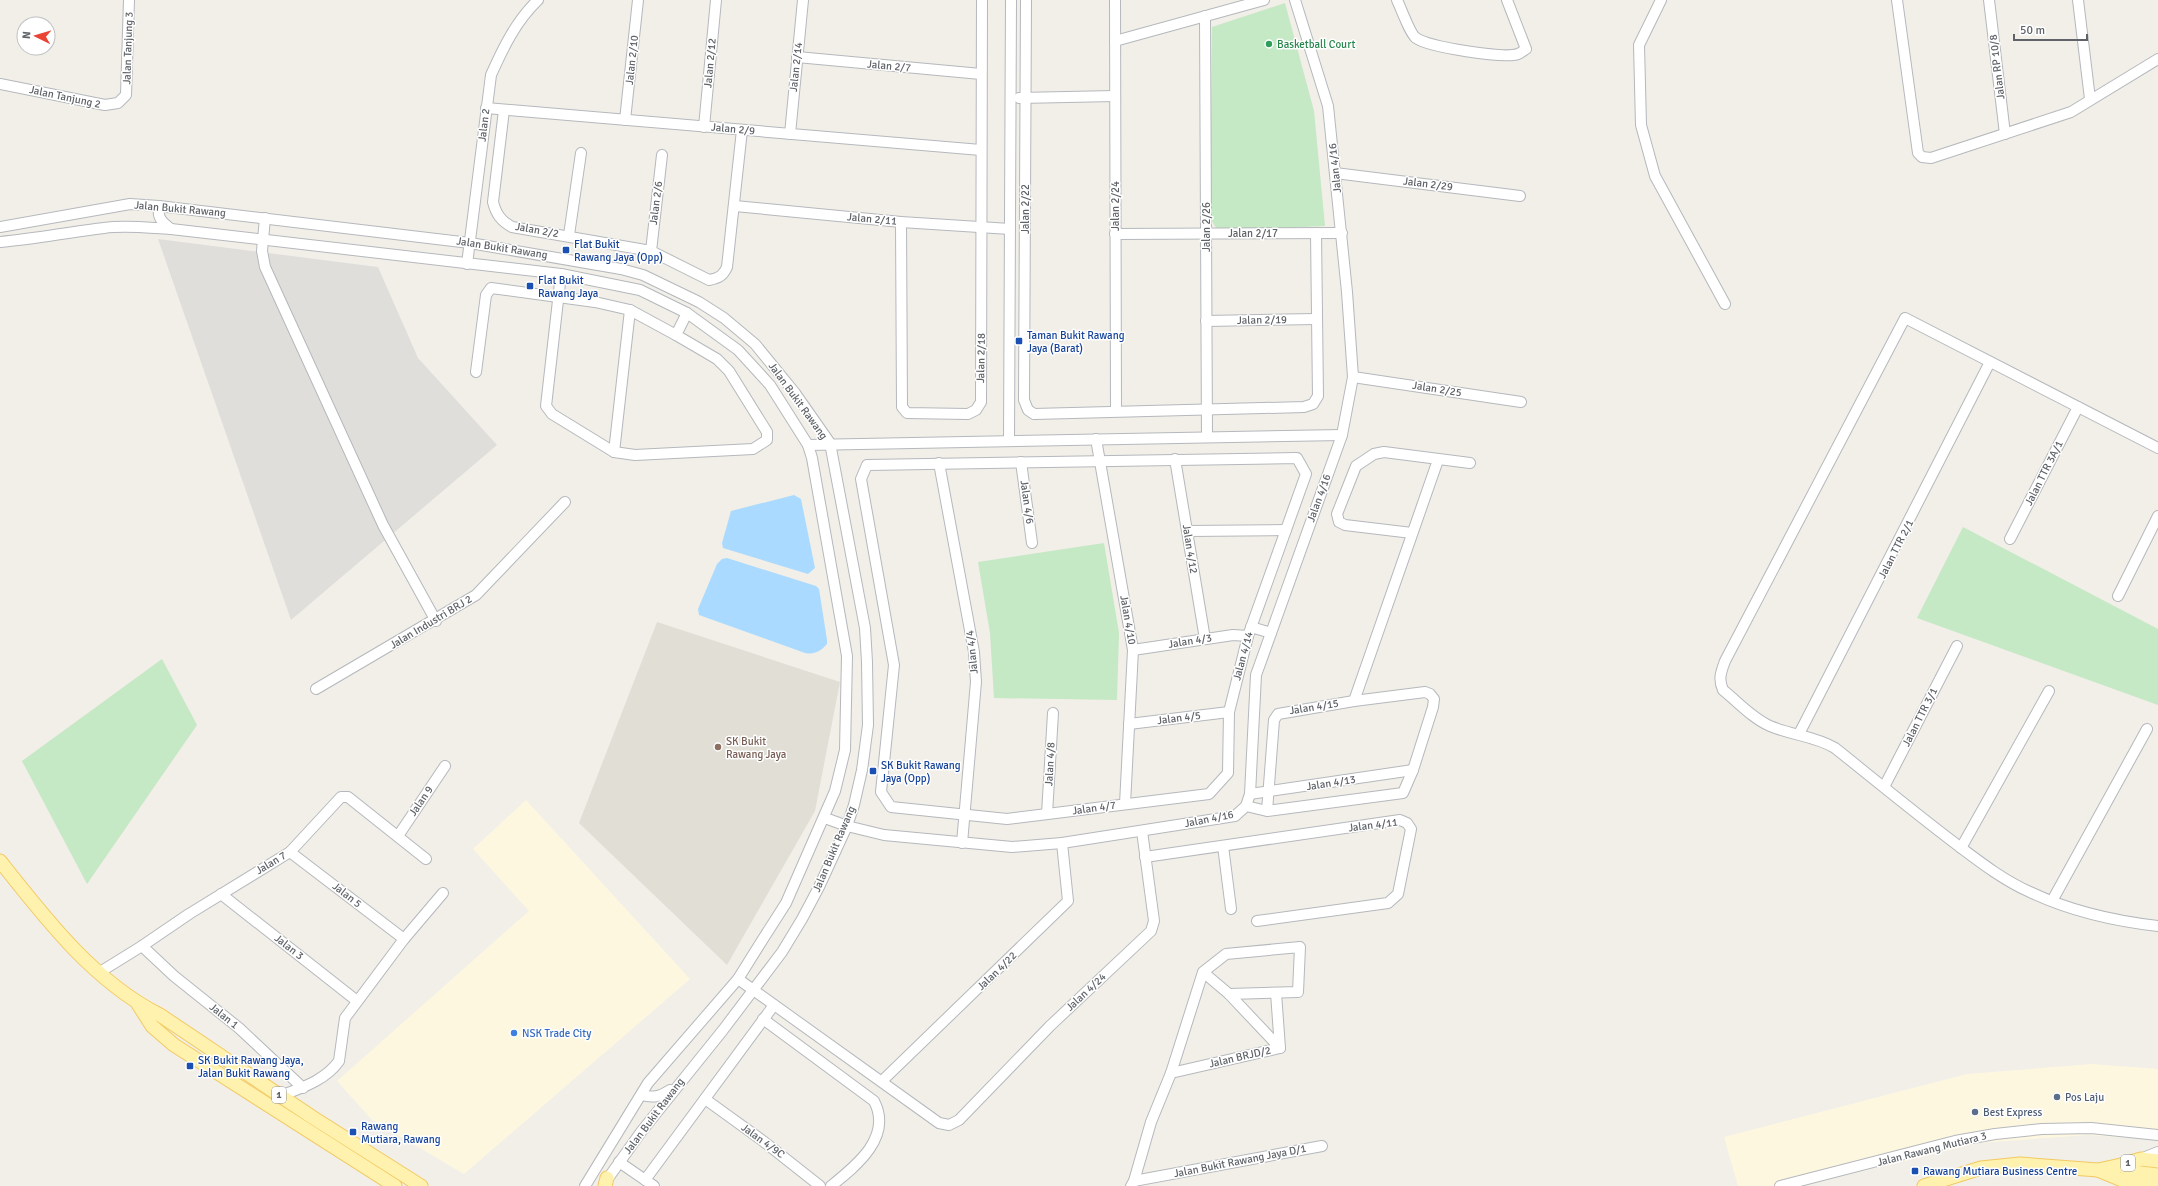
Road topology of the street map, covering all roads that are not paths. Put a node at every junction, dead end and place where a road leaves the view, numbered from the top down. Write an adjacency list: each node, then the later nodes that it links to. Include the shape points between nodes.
1 (129, 0): 24 (street, Jalan Tanjung 3)
2 (538, 0): 29 (street, Jalan 2, via 516,26 502,49 491,76)
3 (638, 0): 31 (street, Jalan 2/10)
4 (716, 0): 32 (street, Jalan 2/12)
5 (803, 0): 20 (street, Jalan 2/14)
6 (982, 0): 22 (street, Jalan 2/18)
7 (1010, 0): 26 (street)
8 (1026, 0): 27 (street, Jalan 2/22)
9 (1115, 0): 19 (street, Jalan 2/24)
10 (1264, 0): 18 (street)
11 (1295, 0): 39 (street, Jalan 4/16, via 1328,106)
12 (1397, 0): 13 (street, via 1414,38 1440,48 1518,54 1526,49)
13 (1507, 0)
14 (1661, 0): 61 (street, via 1639,45 1641,125 1655,176)
15 (1897, 0): 35 (street, via 1918,153 1922,157 1931,158)
16 (1989, 0): 35 (street, Jalan RP 10/8)
17 (2078, 0): 28 (street)
18 (1205, 16): 19 (street); 52 (street, Jalan 2/26)
19 (1115, 41): 25 (street, Jalan 2/24)
20 (797, 58): 22 (street, Jalan 2/7); 34 (street, Jalan 2/14)
21 (2158, 59): 28 (street)
22 (981, 74): 36 (street, Jalan 2/18)
23 (0, 84): 24 (street, Jalan Tanjung 2, via 106,105 118,103)
24 (126, 95)
25 (1115, 96): 27 (street); 51 (street, Jalan 2/24)
26 (1010, 98): 27 (street); 47 (street)
27 (1026, 98): 73 (street, Jalan 2/22, via 1024,400 1028,410 1034,414)
28 (2090, 99): 35 (street, via 2071,112)
29 (486, 108): 30 (street, Jalan 2/9); 56 (street, Jalan 2)
30 (504, 110): 31 (street, Jalan 2/9); 53 (street, Jalan 2/2, via 493,202 496,212 504,223 512,227)
31 (625, 120): 32 (street, Jalan 2/9)
32 (704, 127): 33 (street, Jalan 2/9)
33 (742, 130): 34 (street, Jalan 2/9); 42 (street, Jalan 2/2)
34 (790, 134): 36 (street, Jalan 2/9)
35 (2005, 134)
36 (981, 150): 46 (street, Jalan 2/18)
37 (581, 153): 53 (street)
38 (662, 155): 57 (street, Jalan 2/6)
39 (1335, 173): 40 (street, Jalan 2/29); 50 (street, Jalan 4/16)
40 (1520, 196)
41 (159, 206): 43 (street, Jalan Bukit Rawang); 45 (street, Jalan Bukit Rawang, via 130,204); 48 (street, via 160,220)
42 (735, 206): 44 (street, Jalan 2/11); 57 (street, Jalan 2/2, via 728,267 717,279 701,278)
43 (265, 218): 54 (street); 56 (street, Jalan Bukit Rawang)
44 (901, 222): 46 (street, Jalan 2/11); 46 (street, Jalan 2/18, via 902,407 907,413 968,414 976,410 981,402)
45 (0, 228)
46 (981, 228): 47 (street, Jalan 2/11)
47 (1010, 229): 77 (street)
48 (171, 230): 54 (street, Jalan Bukit Rawang); 55 (street, Jalan Bukit Rawang, via 104,228)
49 (1316, 233): 50 (street, Jalan 2/17); 52 (street, Jalan 2/17); 64 (street)
50 (1342, 233): 69 (street, Jalan 4/16)
51 (1115, 234): 52 (street, Jalan 2/17); 73 (street, Jalan 2/24)
52 (1206, 234): 65 (street, Jalan 2/26)
53 (569, 235): 57 (street, Jalan 2/2)
54 (263, 241): 58 (street, Jalan Bukit Rawang); 96 (street, via 265,267 383,525)
55 (0, 242)
56 (470, 242): 58 (street, Jalan 2); 78 (street, Jalan Bukit Rawang, via 622,268 660,281 699,302 724,318 755,344 795,393)
57 (651, 251)
58 (467, 264): 59 (street, Jalan Bukit Rawang)
59 (562, 274): 60 (street); 63 (street, Jalan Bukit Rawang, via 640,290)
60 (558, 297): 62 (street); 68 (street, via 494,288 489,290 486,295); 81 (street, via 546,406 552,414)
61 (1725, 304)
62 (630, 310): 66 (street); 81 (street)
63 (687, 313): 66 (street); 79 (street, Jalan Bukit Rawang, via 738,350 770,385)
64 (1317, 319): 65 (street, Jalan 2/19); 72 (street, via 1318,396 1313,404 1304,407)
65 (1206, 321): 72 (street, Jalan 2/26)
66 (676, 335): 81 (street, via 717,359 729,371 768,432 768,440 753,449 642,455)
67 (1990, 362): 71 (street); 109 (street, Jalan TTR 2/1); 109 (street, via 1905,318 1725,661 1720,675 1723,690 1758,720)
68 (476, 372)
69 (1353, 376): 70 (street, Jalan 2/25); 74 (street, Jalan 4/16)
70 (1522, 402)
71 (2078, 407): 80 (street); 93 (street, Jalan TTR 3A/1)
72 (1206, 409): 73 (street); 75 (street, Jalan 2/26)
73 (1116, 412)
74 (1342, 435): 75 (street); 98 (street, Jalan 4/16)
75 (1206, 437): 76 (street)
76 (1096, 439): 77 (street); 82 (street, Jalan 4/10)
77 (1009, 440): 78 (street)
78 (830, 444): 79 (street); 122 (street, Jalan Bukit Rawang, via 865,628 867,662 868,725 860,780)
79 (808, 445): 121 (street, Jalan Bukit Rawang, via 847,656 845,750)
80 (2158, 448)
81 (614, 452)
82 (1100, 460): 83 (street); 85 (street); 101 (street, Jalan 4/10)
83 (1175, 460): 90 (street, Jalan 4/14, via 1297,458 1306,474); 91 (street, Jalan 4/12)
84 (1438, 460): 87 (street); 92 (street); 92 (street, via 1384,452 1374,454 1356,466 1337,514 1338,522 1345,525)
85 (1021, 462): 86 (street); 94 (street, Jalan 4/6)
86 (939, 463): 120 (street, Jalan 4/4, via 974,652 976,682); 120 (street, Jalan 4/7, via 867,465 861,479 894,665 881,792 891,807)
87 (1470, 463)
88 (565, 502): 96 (street, Jalan Industri BRJ 2, via 476,595)
89 (2158, 516): 95 (street)
90 (1286, 530): 91 (street); 97 (street, Jalan 4/14)
91 (1188, 531): 99 (street, Jalan 4/12)
92 (1412, 533): 104 (street)
93 (2010, 539)
94 (1032, 543)
95 (2118, 596)
96 (436, 621): 102 (street, Jalan Industri BRJ 2)
97 (1249, 632): 98 (street, Jalan 4/3); 99 (street, Jalan 4/3); 105 (street, Jalan 4/14)
98 (1271, 633): 115 (street, Jalan 4/16, via 1256,676)
99 (1205, 639): 101 (street, Jalan 4/3)
100 (1957, 646): 113 (street, Jalan TTR 3/1)
101 (1133, 650): 107 (street, Jalan 4/10)
102 (316, 689)
103 (2048, 691): 128 (street)
104 (1354, 701): 111 (street, Jalan 4/15, via 1425,692 1430,694 1434,699 1433,707); 114 (street, Jalan 4/15, via 1276,715)
105 (1229, 712): 107 (street, Jalan 4/5); 112 (street, Jalan 4/14, via 1228,773)
106 (1053, 713): 119 (street, Jalan 4/8)
107 (1129, 724): 116 (street, Jalan 4/10)
108 (2147, 729): 135 (street)
109 (1799, 734): 113 (street, via 1835,748)
110 (444, 766): 124 (street, Jalan 9)
111 (1413, 770): 114 (street, Jalan 4/13); 118 (street, via 1402,793)
112 (1218, 784): 116 (street, Jalan 4/7, via 1208,794)
113 (1884, 787): 128 (street)
114 (1268, 792): 115 (street, Jalan 4/13); 118 (street, Jalan 4/15)
115 (1250, 794): 117 (street, Jalan 4/16)
116 (1125, 804): 119 (street, Jalan 4/7)
117 (1246, 806): 118 (street); 123 (street, Jalan 4/16, via 1235,816)
118 (1267, 811)
119 (1047, 814): 120 (street, Jalan 4/7, via 1007,819)
120 (964, 816): 125 (street, Jalan 4/4)
121 (825, 818): 122 (street, Jalan 4/16); 143 (street, Jalan Bukit Rawang, via 786,903)
122 (847, 826): 125 (street, Jalan 4/16, via 884,834); 144 (street, Jalan Bukit Rawang, via 802,919)
123 (1142, 831): 126 (street, Jalan 4/16); 130 (street, Jalan 4/24)
124 (398, 836): 129 (street, Jalan 7, via 348,797 340,797); 131 (street, Jalan 7)
125 (962, 842): 126 (street, Jalan 4/16, via 1012,846)
126 (1062, 843): 153 (street, Jalan 4/22, via 1068,902)
127 (1224, 846): 130 (street, Jalan 4/11); 136 (street); 137 (street, Jalan 4/11, via 1400,820 1407,823 1411,829 1398,894 1388,902)
128 (1962, 848): 135 (street, via 2003,878)
129 (290, 852): 134 (street, Jalan 7); 139 (street, Jalan 5)
130 (1145, 857): 153 (street, Jalan 4/24, via 1154,921 1151,930 1050,1026 959,1120 949,1124 940,1123)
131 (426, 859)
132 (0, 861): 141 (main road, 1, via 57,930)
133 (443, 893): 139 (street)
134 (221, 894): 140 (street, Jalan 7); 147 (street, Jalan 3)
135 (2052, 901): 138 (street, via 2118,920)
136 (1231, 909)
137 (1257, 921)
138 (2157, 924)
139 (404, 939): 147 (street)
140 (142, 946): 141 (street, Jalan 7); 155 (street, Jalan 1, via 174,976 239,1028)
141 (100, 972): 148 (main road, 1)
142 (1202, 972): 145 (street, via 1226,954 1300,947 1298,992); 146 (street); 152 (street)
143 (738, 979): 144 (street); 157 (street, Jalan Bukit Rawang, via 648,1083)
144 (754, 991): 149 (street); 154 (street, Jalan Bukit Rawang)
145 (1276, 993): 146 (street); 151 (street, Jalan BRJD/2)
146 (1229, 994): 151 (street)
147 (357, 1001): 155 (street, via 345,1018 339,1061 312,1085)
148 (138, 1004): 173 (main road, 1, via 152,1026 174,1044); 174 (main road, 1, via 160,1015 312,1117)
149 (774, 1005): 150 (street); 153 (street)
150 (763, 1020): 158 (street); 178 (street, via 874,1101 879,1110 880,1125 877,1138 858,1164)
151 (1280, 1048): 152 (street, Jalan BRJD/2)
152 (1171, 1073): 171 (street, via 1151,1122)
153 (882, 1081)
154 (677, 1085): 157 (street, via 661,1096 652,1098); 164 (street, Jalan Bukit Rawang)
155 (303, 1088): 156 (street)
156 (288, 1093)
157 (641, 1095): 175 (street, Jalan Bukit Rawang)
158 (705, 1099): 168 (street); 177 (street, Jalan 4/9C, via 763,1140)
159 (2158, 1135): 179 (street, Jalan Rawang Mutiara 3, via 2091,1128 2042,1129 1995,1134 1955,1141)
160 (1322, 1146): 171 (street, Jalan Bukit Rawang Jaya D/1)
161 (2158, 1152): 162 (street)
162 (2141, 1159): 163 (main road, 1); 165 (main road, 1)
163 (2158, 1161)
164 (619, 1162): 168 (street); 170 (street, Jalan Bukit Rawang)
165 (2121, 1165): 166 (main road, 1); 167 (main road, via 2133,1172)
166 (2098, 1170): 169 (main road, 1); 180 (main road, 1, via 2020,1164 1981,1168)
167 (2158, 1175)
168 (645, 1180): 176 (street)
169 (2122, 1180): 172 (main road, 1); 181 (street)
170 (605, 1183)
171 (1133, 1184)
172 (2158, 1184)
173 (395, 1186)
174 (421, 1186)
175 (585, 1186)
176 (654, 1186)
177 (820, 1186)
178 (831, 1186)
179 (1780, 1186)
180 (1924, 1186)
181 (2134, 1186)

